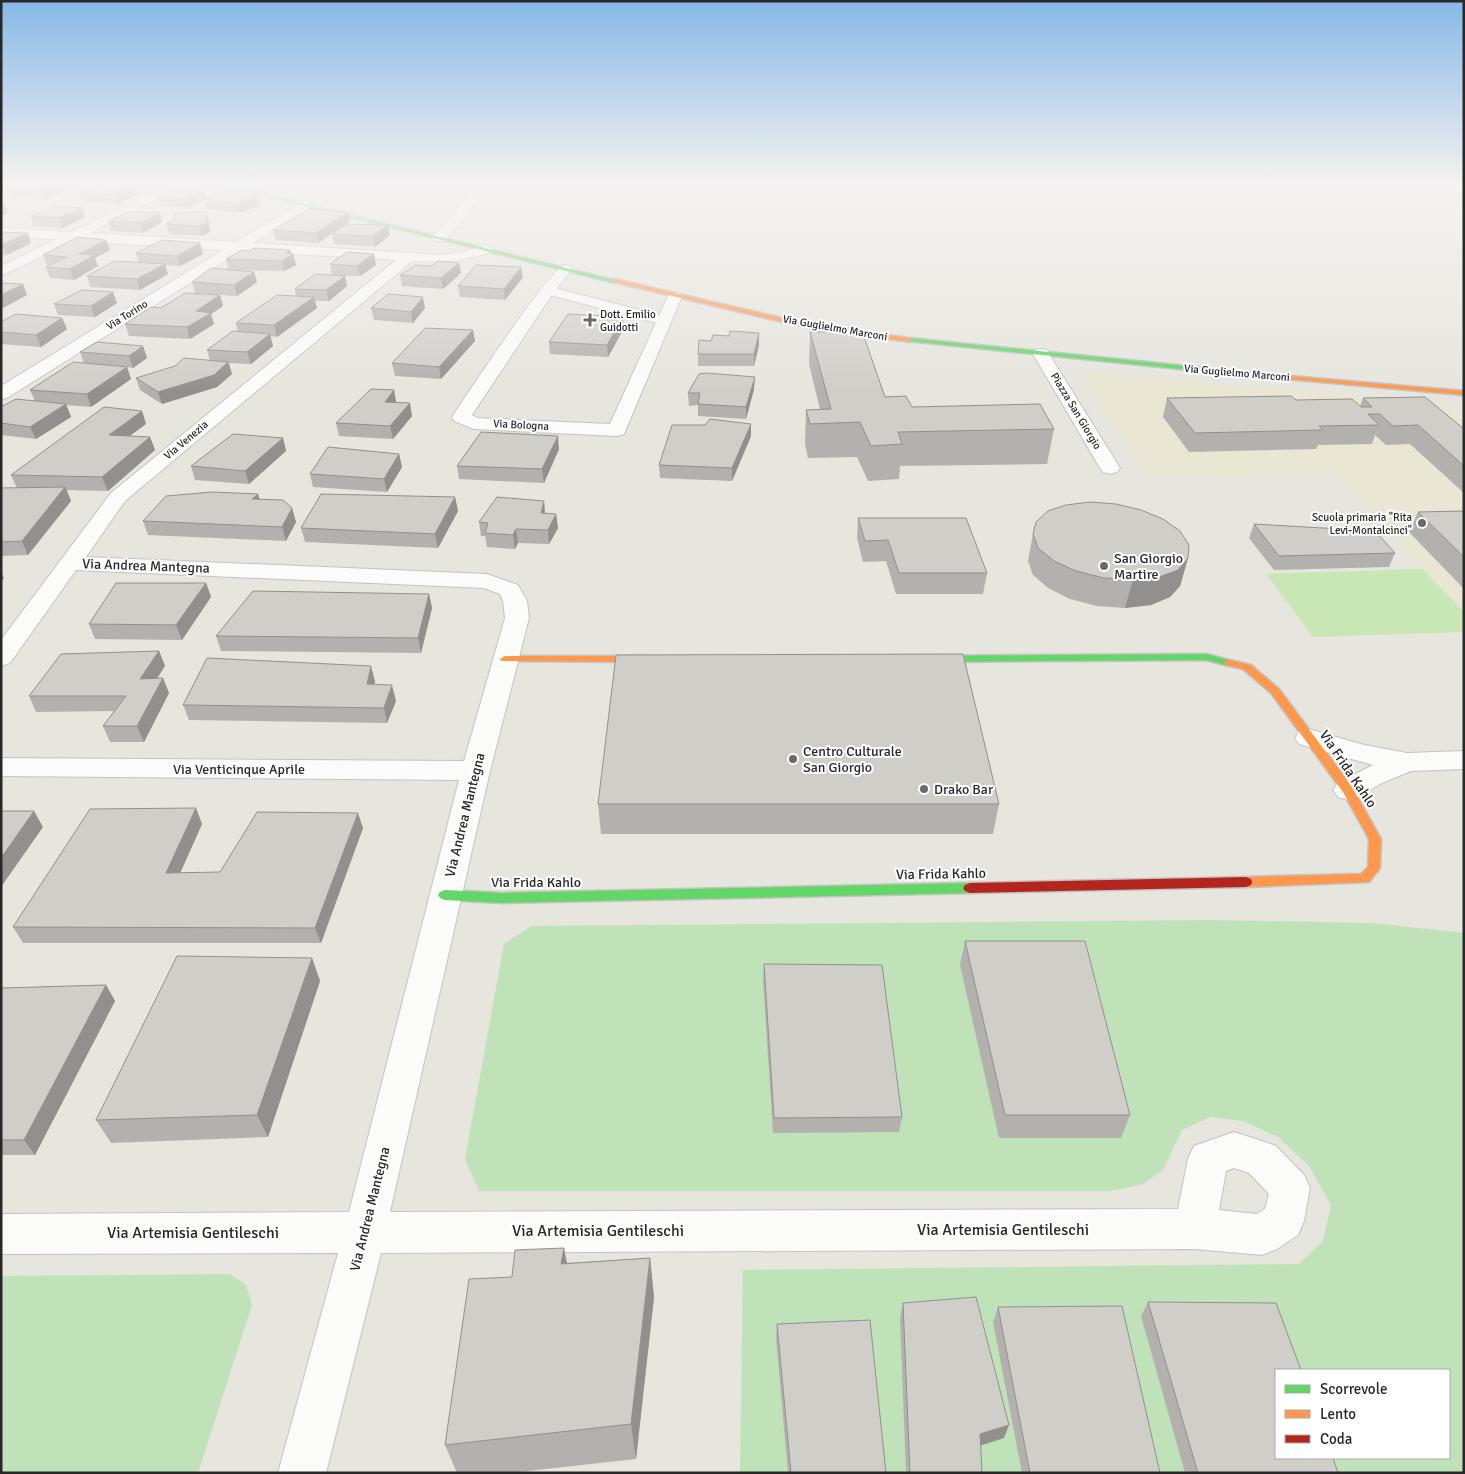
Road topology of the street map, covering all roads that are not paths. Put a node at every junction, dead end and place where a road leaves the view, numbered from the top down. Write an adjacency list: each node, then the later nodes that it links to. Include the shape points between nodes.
1 (38, 253): 8 (street)
2 (227, 253): 14 (street, Via Torino)
3 (343, 253): 6 (street)
4 (475, 253): 6 (street, via 440,258)
5 (501, 253): 7 (main road, Via Guglielmo Marconi)
6 (408, 257): 16 (street, Via Venezia, via 118,497)
7 (565, 269): 9 (street, Via Bologna); 10 (main road, Via Guglielmo Marconi)
8 (1, 272)
9 (547, 290): 11 (lane); 11 (street, Via Bologna, via 461,417 474,423 617,430)
10 (675, 296): 11 (street, Via Bologna); 12 (main road, Via Guglielmo Marconi, via 805,324 914,341)
11 (665, 321)
12 (1041, 354): 13 (main road, Via Guglielmo Marconi); 15 (street, Piazza San Giorgio)
13 (1464, 393)
14 (1, 394)
15 (1110, 468)
16 (68, 563): 17 (street, Via Venezia); 18 (street, Via Andrea Mantegna, via 487,581 510,590 515,601 517,618)
17 (1, 658)
18 (504, 659): 19 (main road); 25 (street, Via Andrea Mantegna)
19 (664, 659)
20 (911, 659): 21 (main road, Via Frida Kahlo, via 1206,657 1247,667 1275,691)
21 (1309, 738): 23 (street, via 1362,754); 26 (main road, Via Frida Kahlo)
22 (1464, 760): 23 (street)
23 (1407, 762): 26 (street)
24 (1, 767): 25 (street, Via Venticinque Aprile)
25 (476, 771): 27 (street, Via Andrea Mantegna)
26 (1348, 790): 27 (main road, Via Frida Kahlo, via 1375,839 1374,868 1364,879 502,898)
27 (445, 895): 29 (street, Via Andrea Mantegna)
28 (1195, 1229): 29 (street, Via Artemisia Gentileschi)
29 (365, 1232): 30 (street, Via Artemisia Gentileschi); 31 (street, Via Andrea Mantegna)
30 (1, 1234)
31 (302, 1473)

